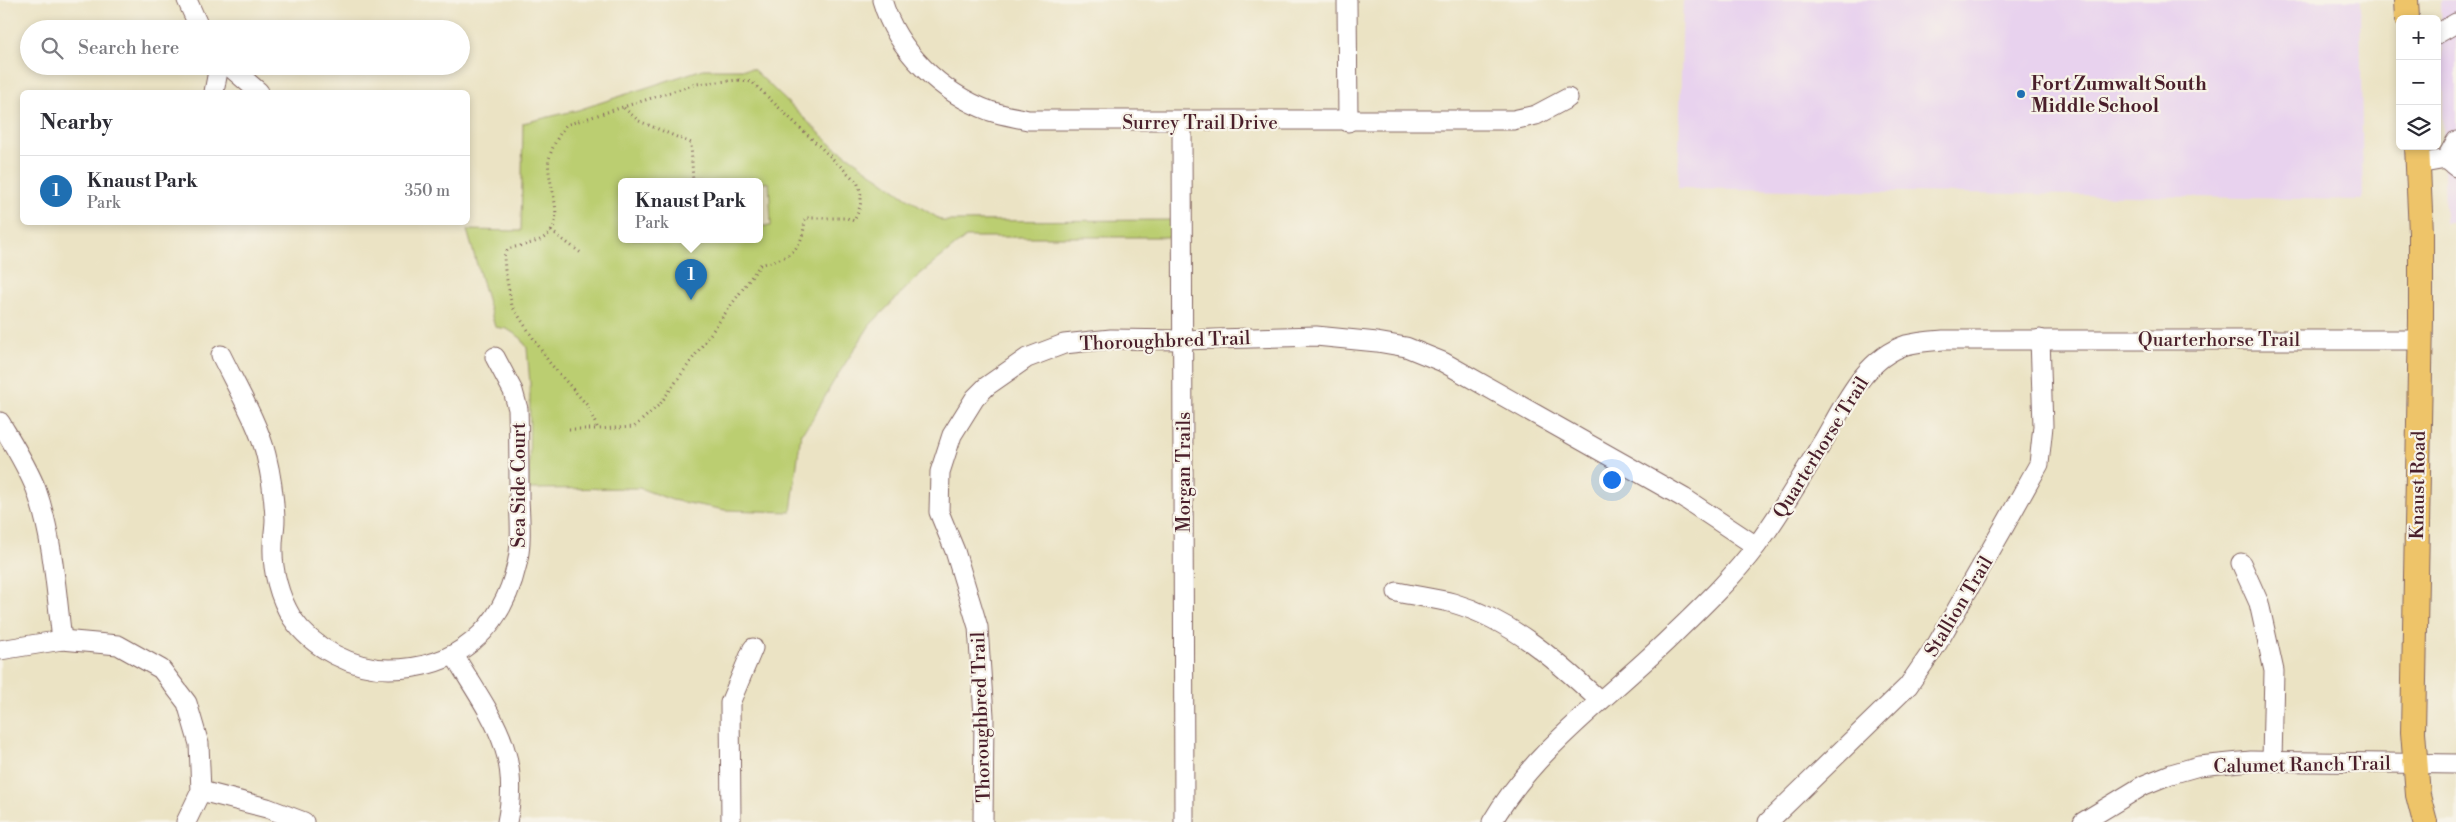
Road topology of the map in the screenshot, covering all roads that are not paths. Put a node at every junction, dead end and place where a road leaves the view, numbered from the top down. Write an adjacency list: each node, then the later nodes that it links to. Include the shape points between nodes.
1 (187, 0): 6 (street)
2 (882, 0): 14 (street, Surrey Trail Drive, via 886,14 905,47 926,72 958,96 991,111 1028,120)
3 (1347, 0): 15 (street)
4 (2406, 0): 5 (main road)
5 (2407, 15)
6 (196, 20)
7 (2456, 23): 8 (street)
8 (2441, 32)
9 (217, 75): 11 (street)
10 (239, 75): 12 (street)
11 (214, 90)
12 (257, 90)
13 (1568, 98): 15 (street, Surrey Trail Drive, via 1536,115 1513,120)
14 (1182, 121): 15 (street, Surrey Trail Drive); 20 (street, Morgan Trails)
15 (1348, 122)
16 (2456, 141): 18 (street)
17 (2417, 155): 18 (street); 21 (main road, Knaust Road)
18 (2451, 163)
19 (2040, 339): 21 (street, Quarterhorse Trail); 25 (street, Quarterhorse Trail, via 1943,340 1906,346 1878,360 1857,385); 44 (street, Stallion Trail, via 2043,426 2039,464 2005,525 1937,644 1908,686)
20 (1182, 340): 25 (street, Thoroughbred Trail, via 1316,336 1406,347 1443,362 1684,498); 41 (street, Thoroughbred Trail, via 1111,339 1064,344 1027,358 975,398 952,436 940,472 939,512 978,628 984,716); 42 (street, Morgan Trails)
21 (2421, 340): 34 (main road, Knaust Road)
22 (221, 355): 31 (street, Sea Side Court, via 266,454 275,520 275,574 292,618 328,651 354,664 378,669 411,669)
23 (495, 357): 31 (street, Sea Side Court, via 513,391 518,409 520,530 517,563 496,615 477,638)
24 (0, 422): 28 (street, via 36,490 47,529)
25 (1756, 546): 32 (street, Quarterhorse Trail, via 1676,632)
26 (2240, 563): 33 (street, via 2259,603 2274,671)
27 (1397, 592): 32 (street, via 1453,603 1502,624 1562,665)
28 (62, 640): 30 (street); 36 (street, via 118,645 161,669 187,704 199,744)
29 (753, 648): 40 (street, via 730,703)
30 (0, 650)
31 (454, 655): 39 (street, via 500,733 508,754 512,779)
32 (1599, 700): 43 (street, Quarterhorse Trail, via 1507,795)
33 (2272, 761): 34 (street, Calumet Ranch Trail); 45 (street, Calumet Ranch Trail, via 2225,763 2171,774 2144,785)
34 (2414, 764): 35 (street, Calumet Ranch Trail); 46 (main road, Knaust Road)
35 (2456, 764)
36 (201, 791): 37 (street); 38 (street, via 267,808)
37 (186, 822)
38 (304, 822)
39 (506, 822)
40 (731, 822)
41 (983, 822)
42 (1184, 822)
43 (1492, 822)
44 (1768, 822)
45 (2083, 822)
46 (2425, 822)

